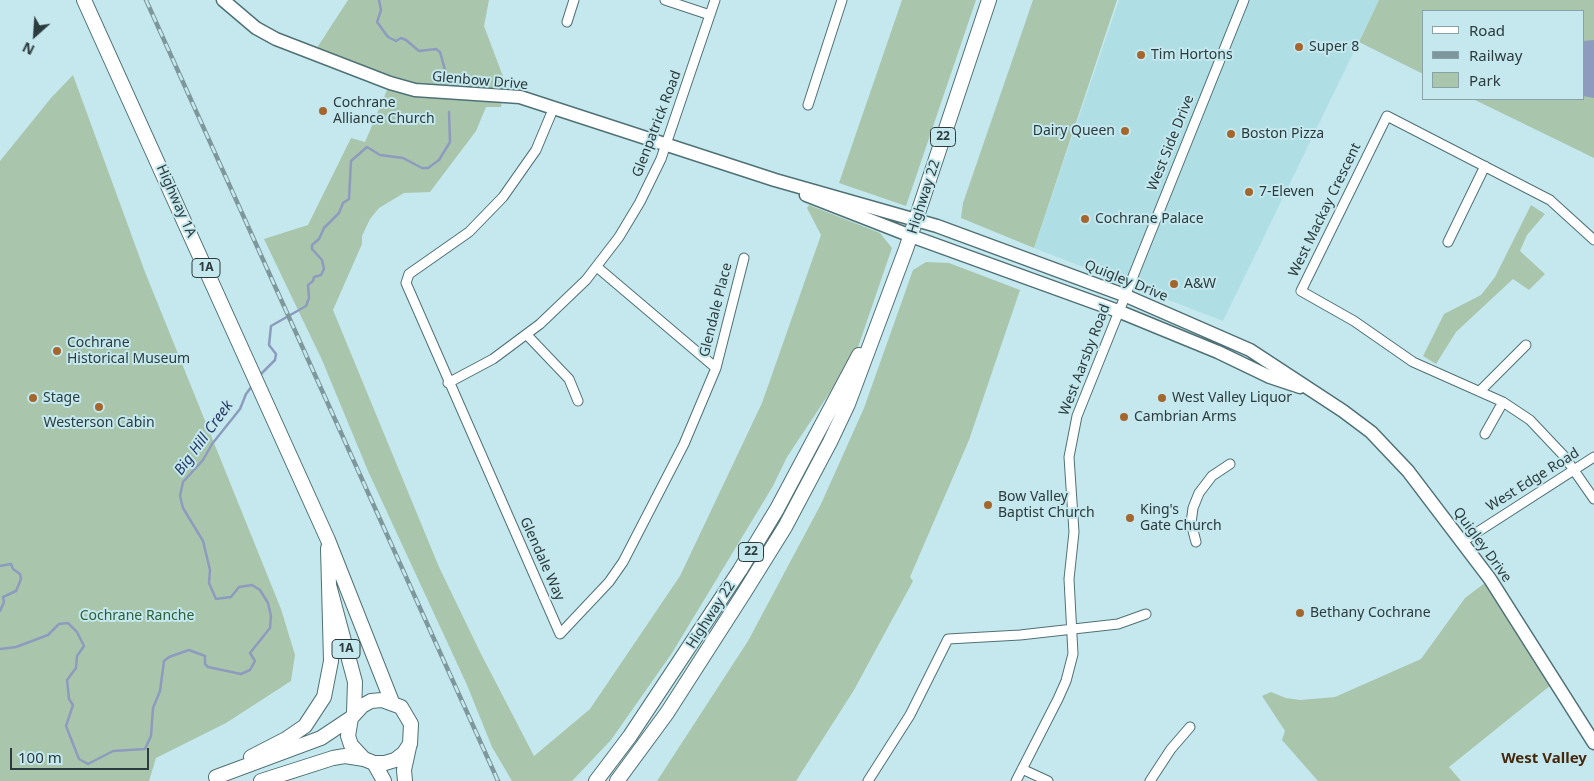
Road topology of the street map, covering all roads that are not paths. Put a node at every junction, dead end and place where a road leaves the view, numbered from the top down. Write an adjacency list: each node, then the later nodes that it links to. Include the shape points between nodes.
1 (84, 0): 38 (main road, Highway 1A / 1A)
2 (223, 0): 12 (street, Glenbow Drive, via 256,28 276,39 390,83 415,90 520,97)
3 (574, 0): 10 (street)
4 (665, 0): 9 (street)
5 (715, 0): 9 (street, Glenpatrick Road)
6 (842, 0): 11 (street)
7 (989, 0): 16 (main road, Highway 22 / 22)
8 (1244, 0): 22 (street, West Side Drive)
9 (710, 15): 13 (street, Glenpatrick Road)
10 (567, 22)
11 (808, 106)
12 (554, 107): 13 (street, Glenbow Drive); 28 (street, Glendale Way, via 536,150 503,197 469,232 407,276 407,289)
13 (666, 144): 15 (street, Glenbow Drive); 21 (street, Glenpatrick Road, via 633,215)
14 (1485, 166): 18 (street, West Mackay Crescent, via 1550,200); 19 (street); 29 (street, West Mackay Crescent, via 1387,116 1300,291 1354,321 1413,362)
15 (775, 180): 16 (street, Glenbow Drive); 17 (street, Glenbow Drive)
16 (916, 220): 17 (main road, Highway 22 / 22); 22 (street, Quigley Drive)
17 (911, 236): 23 (main road, Highway 22 / 22); 24 (street, Quigley Drive)
18 (1594, 240)
19 (1448, 242)
20 (744, 258): 27 (street, Glendale Place)
21 (597, 267): 25 (street, Glenpatrick Road, via 567,300); 27 (street)
22 (1124, 295): 24 (street, West Aarsby Road); 30 (street, Quigley Drive, via 1250,350)
23 (884, 308): 55 (main road, Highway 22 / 22, via 777,509 740,570 663,688); 56 (main road, Highway 22 / 22, via 844,412 785,527 694,672)
24 (1118, 311): 30 (street, Quigley Drive, via 1270,377); 43 (street, West Aarsby Road, via 1077,416 1069,457 1074,532 1069,579)
25 (527, 335): 28 (street, Glenpatrick Road, via 481,366); 31 (street, via 569,379)
26 (1526, 345): 29 (street)
27 (716, 368): 28 (street, Glendale Way, via 684,444 623,562 609,582 560,634)
28 (448, 383)
29 (1480, 391): 32 (street, West Mackay Crescent)
30 (1314, 392): 40 (street, Quigley Drive, via 1371,432 1408,471)
31 (578, 400)
32 (1503, 402): 33 (street); 36 (street, West Mackay Crescent, via 1530,420)
33 (1486, 434)
34 (1594, 458): 36 (street, West Edge Road)
35 (1230, 464): 39 (street, via 1212,476 1199,493 1193,508 1192,524)
36 (1574, 469): 37 (street, West Mackay Crescent); 40 (street, West Edge Road)
37 (1594, 499)
38 (328, 540): 41 (main road, Highway 1A / 1A); 44 (main road, Highway 1A / 1A)
39 (1196, 542)
40 (1462, 542): 47 (street, Quigley Drive, via 1490,579)
41 (329, 585): 45 (main road, Highway 1A / 1A, via 346,652 353,667); 51 (main road, via 331,661 324,697 315,713 305,726 286,739)
42 (1146, 614): 43 (street, via 1118,624)
43 (1071, 629): 50 (street, West Aarsby Road, via 1073,654 1066,680); 57 (street, via 948,639 910,715)
44 (392, 702): 45 (main road, via 371,701); 48 (main road, via 408,715 412,734)
45 (353, 716): 49 (main road, via 348,727 351,745); 51 (main road, via 321,738)
46 (1190, 727): 60 (street)
47 (1594, 743)
48 (410, 744): 49 (main road, via 395,760 385,763); 54 (main road)
49 (369, 761): 52 (main road, via 346,756 332,758); 53 (main road)
50 (1022, 768): 58 (street, West Aarsby Road); 59 (street)
51 (213, 779)
52 (262, 781)
53 (384, 781)
54 (405, 781)
55 (596, 781)
56 (617, 781)
57 (868, 781)
58 (1016, 781)
59 (1048, 781)
60 (1150, 781)

